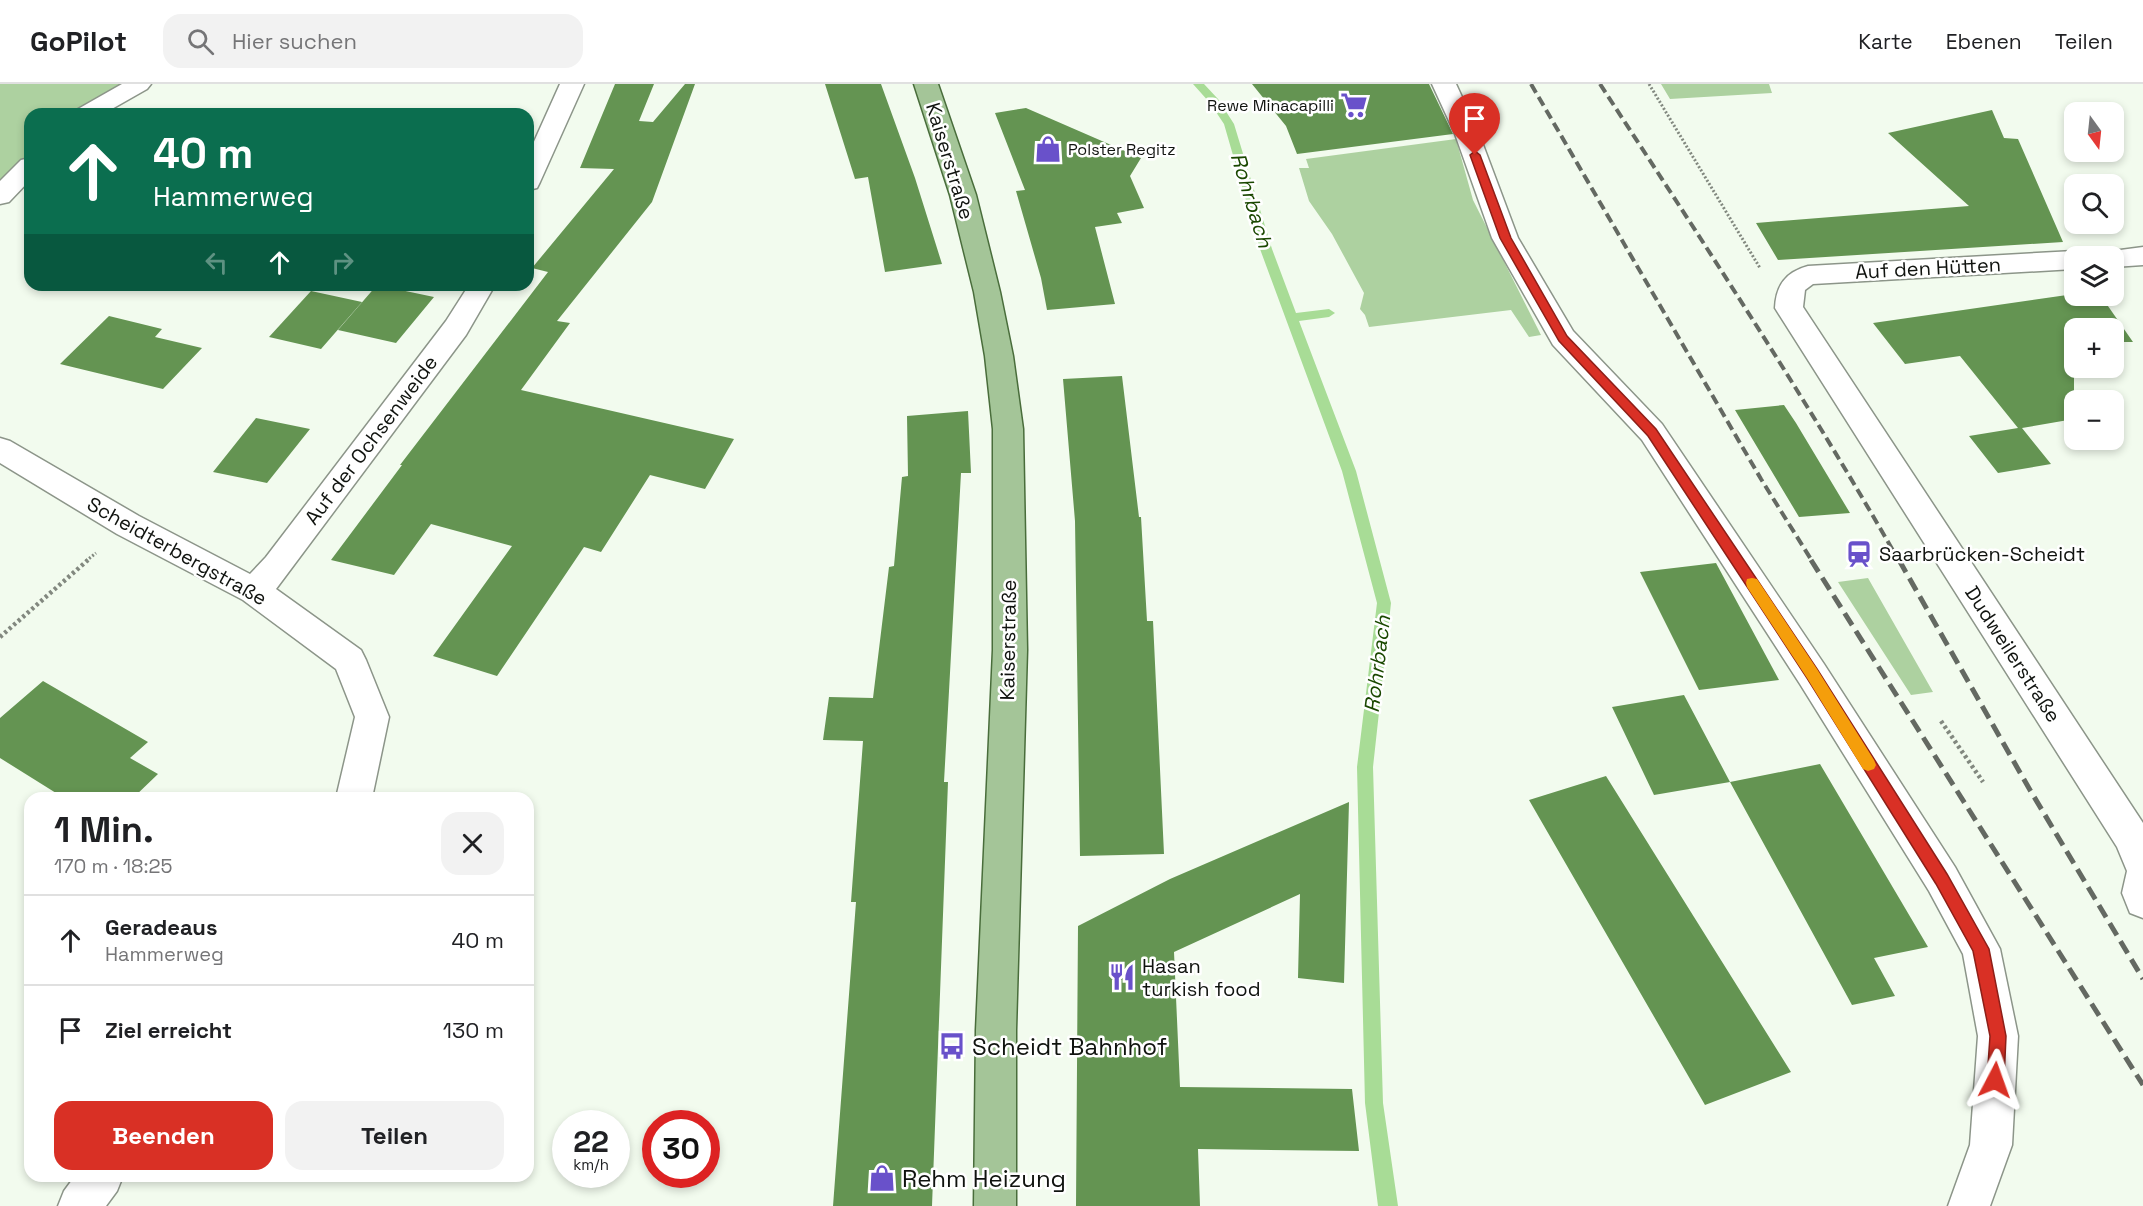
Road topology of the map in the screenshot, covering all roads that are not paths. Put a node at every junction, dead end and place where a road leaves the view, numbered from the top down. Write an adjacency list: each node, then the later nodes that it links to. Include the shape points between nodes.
1 (115, 84): 6 (street)
2 (139, 84): 7 (street)
3 (572, 84): 8 (street)
4 (926, 84): 25 (main road, Kaiserstraße, via 963,195 987,292 1008,429 1010,650 996,1030)
5 (1444, 84): 23 (street, via 1505,238 1563,338 1652,432 1812,674 1942,879 1981,949 1998,1036 1991,1145)
6 (90, 108)
7 (95, 108)
8 (534, 169)
9 (24, 172): 10 (street)
10 (0, 196)
11 (2143, 256): 12 (street)
12 (2124, 257)
13 (2064, 261): 15 (street, Auf den Hütten, via 1808,275 1795,281)
14 (478, 291): 17 (street, Auf der Ochsenweide, via 456,328 277,566)
15 (1789, 291): 19 (street, Dudweilerstraße, via 1790,308 2132,838)
16 (0, 449): 17 (street, Scheidterbergstraße, via 129,525)
17 (254, 591): 18 (street, Scheidterbergstraße, via 349,660 372,717)
18 (355, 792)
19 (2143, 867)
20 (2143, 876): 21 (street)
21 (2143, 900)
22 (97, 1182): 24 (street)
23 (1982, 1200)
24 (79, 1206)
25 (995, 1206)

